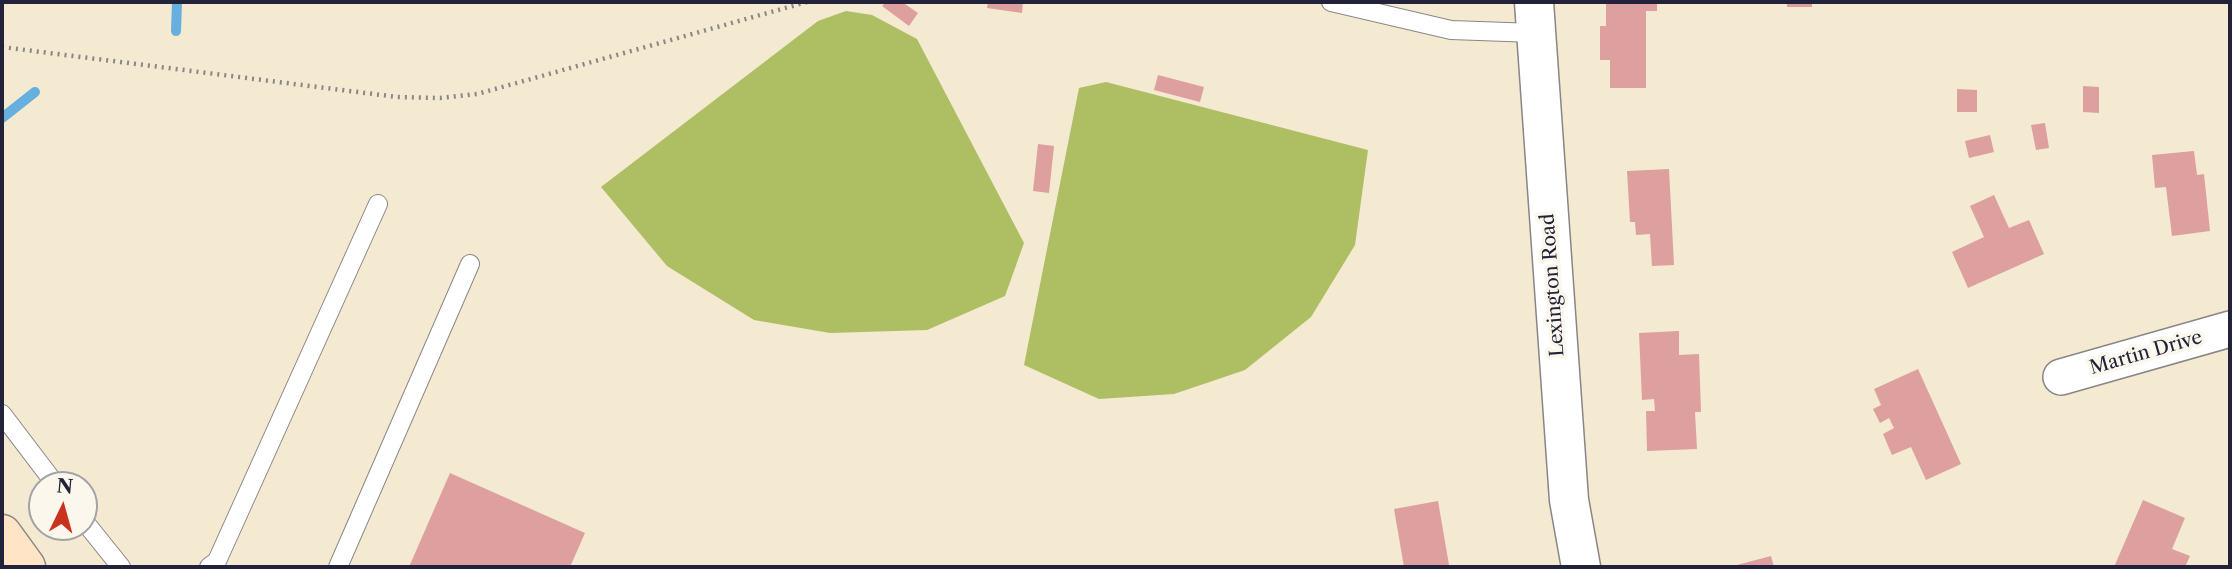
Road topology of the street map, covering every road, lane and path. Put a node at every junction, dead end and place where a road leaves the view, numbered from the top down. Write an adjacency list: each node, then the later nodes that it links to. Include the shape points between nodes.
1 (807, 2): 4 (path, via 477,94 440,98)
2 (1331, 2): 3 (lane, via 1451,30)
3 (1534, 18): 17 (street, Lexington Road, via 1569,500)
4 (2, 47)
5 (378, 204): 15 (lane, via 217,561)
6 (470, 264): 16 (lane)
7 (2230, 329): 8 (street, Martin Drive)
8 (2062, 377)
9 (2, 414): 10 (lane)
10 (45, 471)
11 (2, 534): 13 (main road)
12 (98, 538): 14 (lane)
13 (26, 567)
14 (121, 567)
15 (209, 567)
16 (338, 567)
17 (1581, 567)

